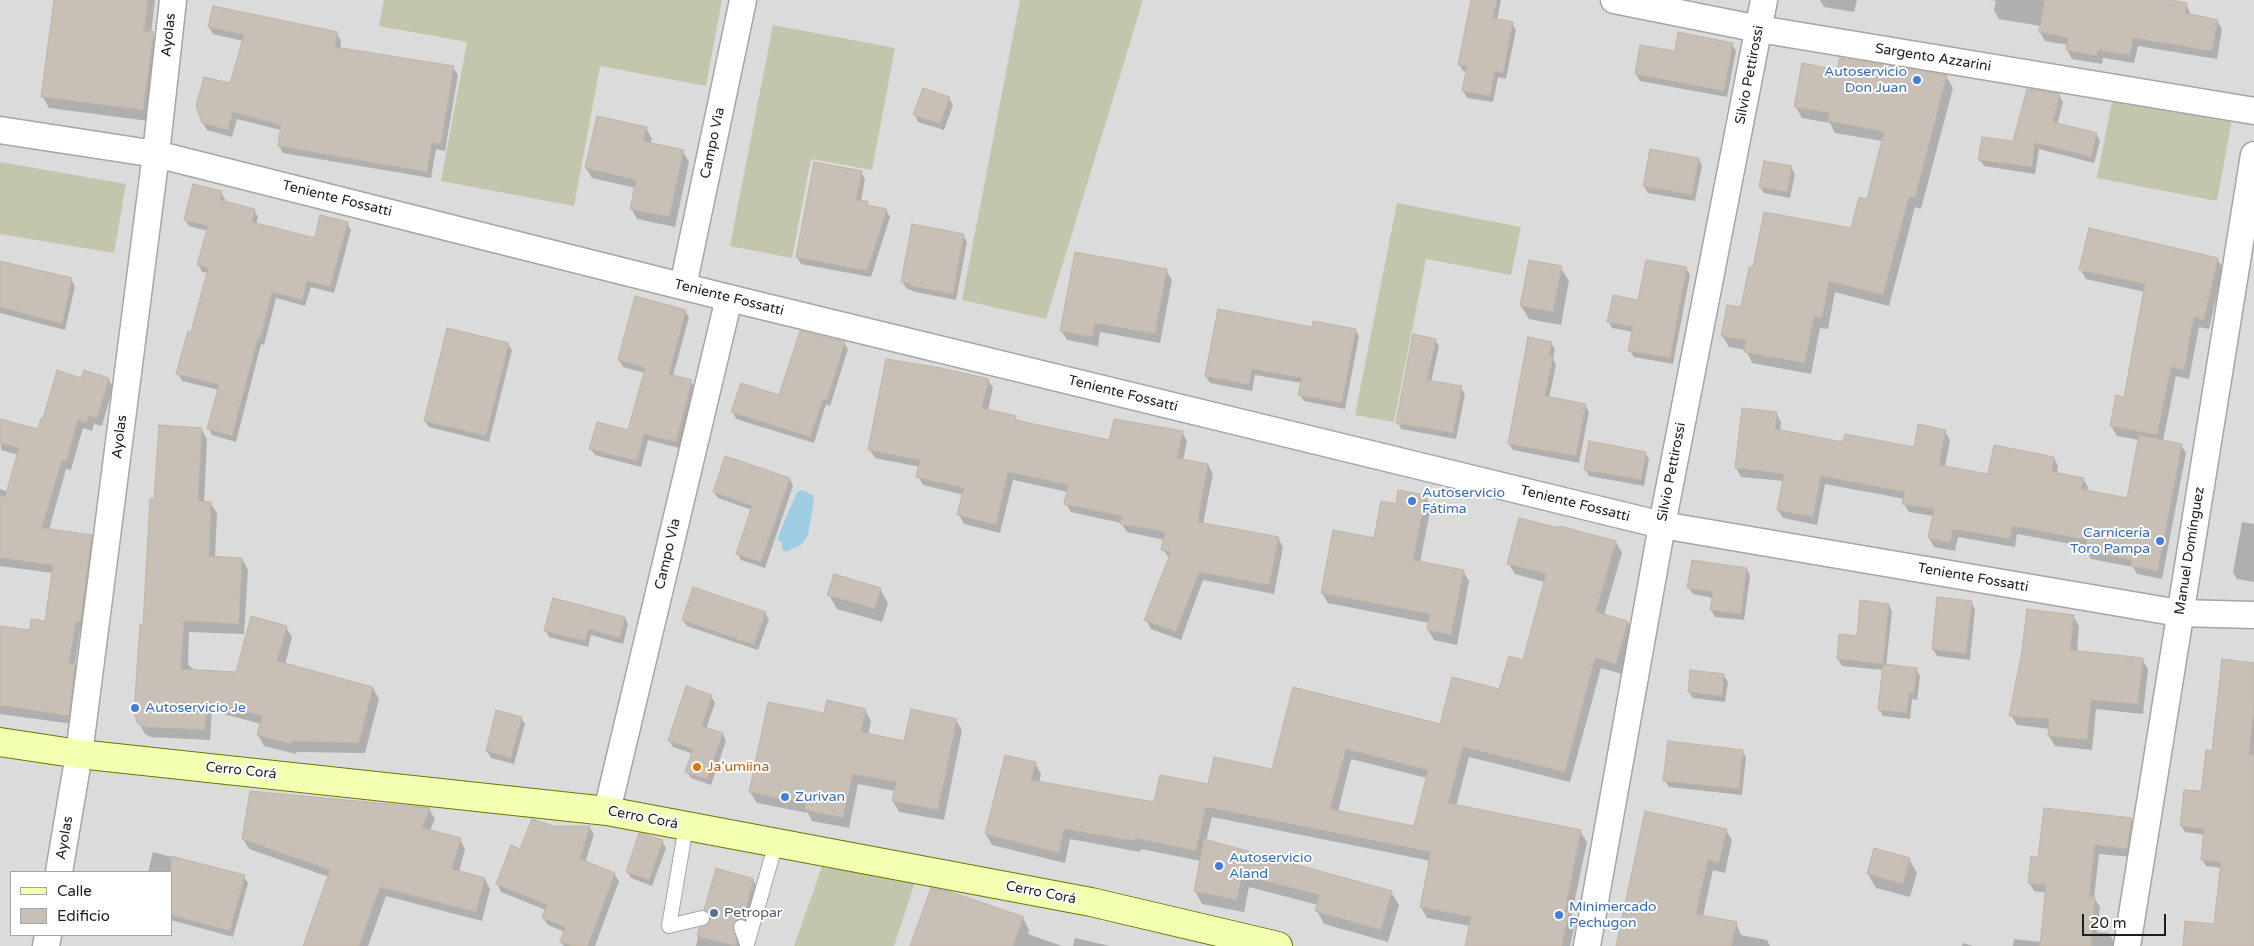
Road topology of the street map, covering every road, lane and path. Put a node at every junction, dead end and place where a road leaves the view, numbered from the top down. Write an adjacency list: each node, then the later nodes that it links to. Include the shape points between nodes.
1 (173, 0): 8 (street, Ayolas)
2 (743, 0): 10 (street, Campo Vìa)
3 (1614, 0): 5 (street, Sargento Azzarini)
4 (1764, 0): 5 (street, Silvio Pettirossi)
5 (1759, 29): 6 (street, Sargento Azzarini); 12 (street, Silvio Pettirossi)
6 (2254, 111)
7 (0, 130): 8 (street, Teniente Fossatti)
8 (156, 154): 10 (street, Teniente Fossatti); 16 (street, Ayolas)
9 (2254, 155): 13 (street, Manuel Domínguez)
10 (683, 286): 11 (street, Teniente Fossatti)
11 (729, 298): 12 (street, Teniente Fossatti); 17 (street, Campo Vìa)
12 (1662, 525): 13 (street, Teniente Fossatti); 24 (street, Silvio Pettirossi)
13 (2179, 613): 14 (street, Teniente Fossatti); 25 (street, Manuel Domínguez)
14 (2254, 615)
15 (0, 742): 16 (street, Cerro Corá)
16 (79, 754): 17 (street, Cerro Corá); 20 (street, Ayolas)
17 (607, 811): 18 (street, Cerro Corá)
18 (686, 826): 19 (street, Cerro Corá); 21 (lane, via 669,926)
19 (776, 843): 22 (lane, via 747,944); 23 (street, Cerro Corá, via 1091,902)
20 (59, 871)
21 (702, 918)
22 (741, 927)
23 (1278, 946)
24 (1587, 946)
25 (2126, 946)

